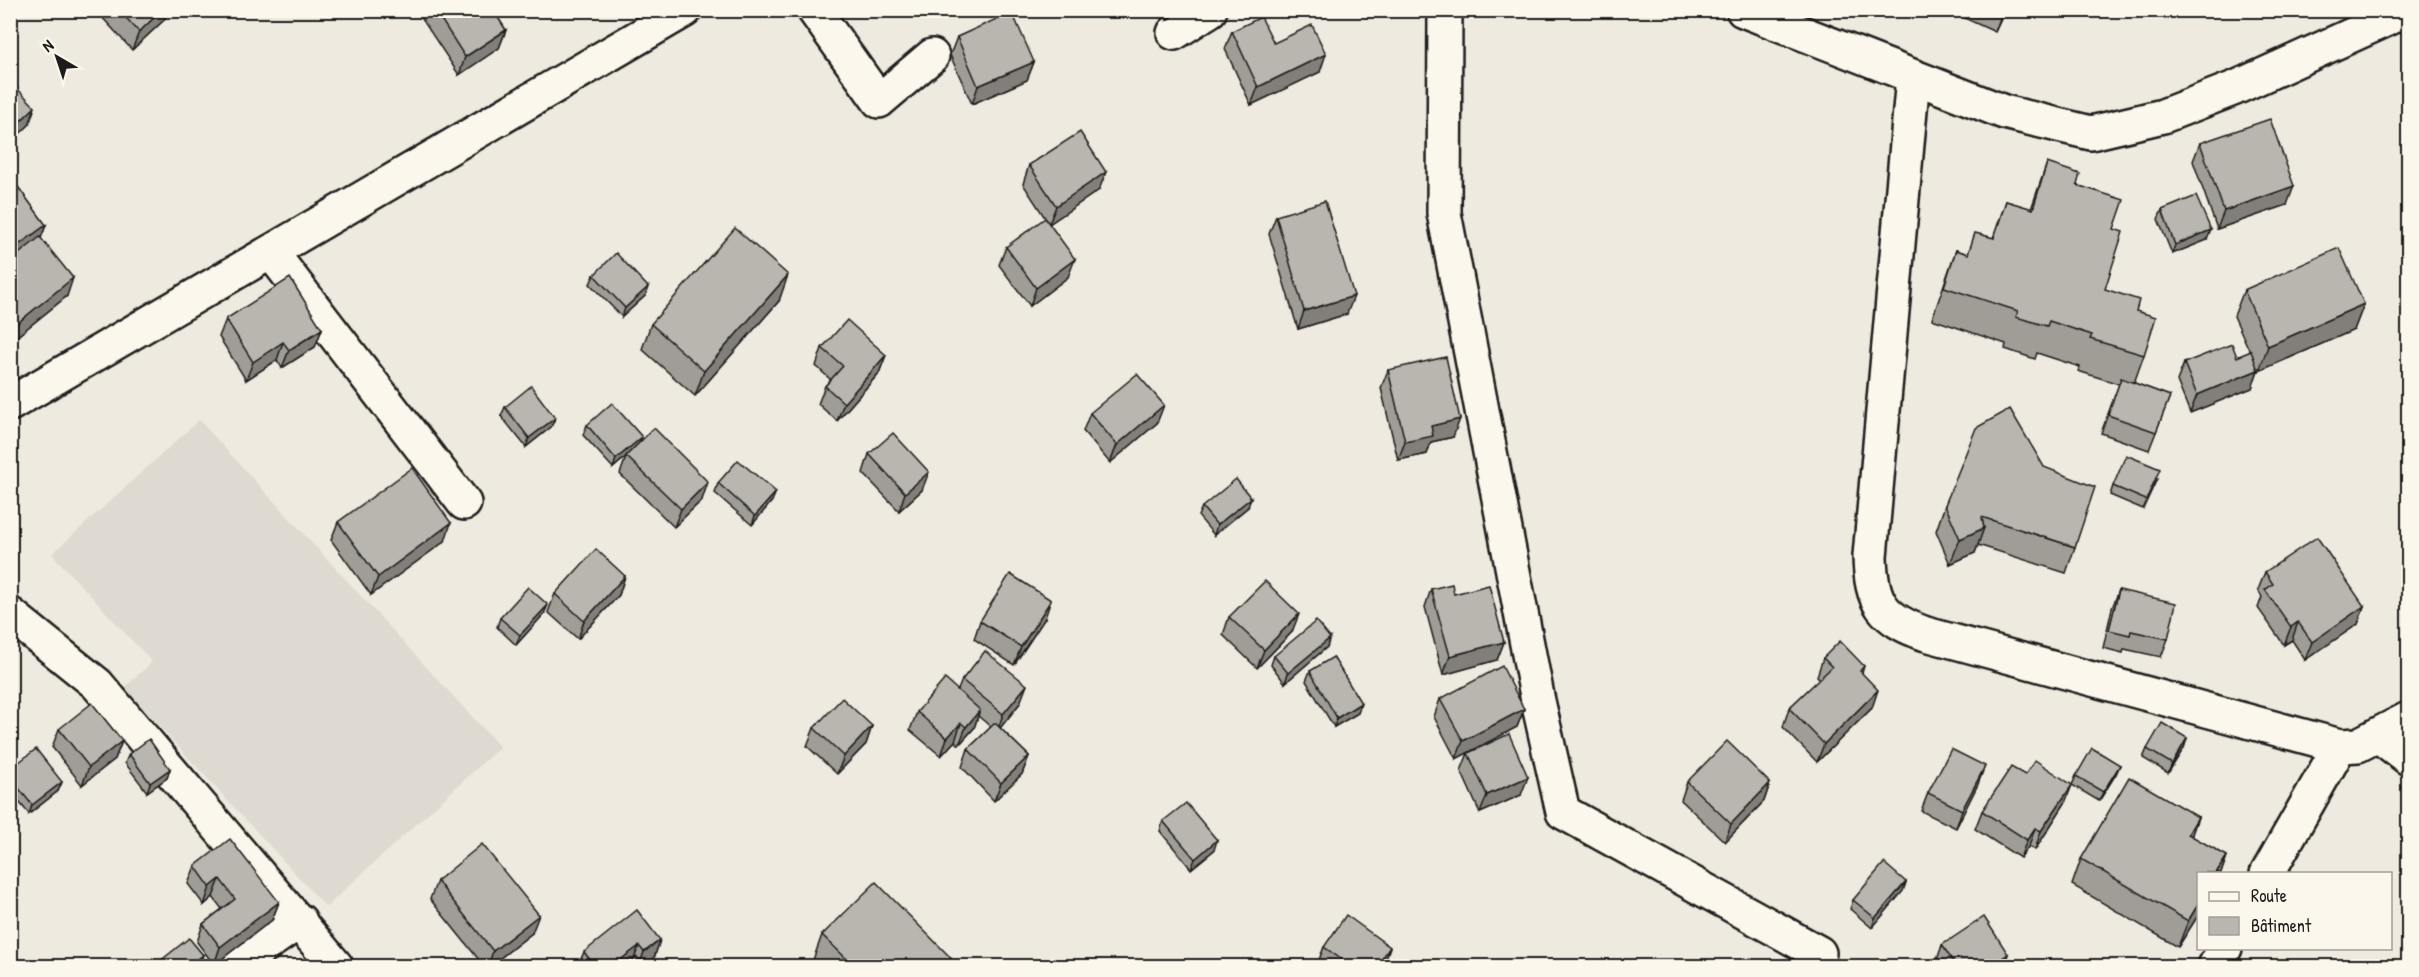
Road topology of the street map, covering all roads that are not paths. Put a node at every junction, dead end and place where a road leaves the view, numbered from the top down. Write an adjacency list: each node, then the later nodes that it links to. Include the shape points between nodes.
1 (685, 10): 10 (street)
2 (814, 10): 8 (street, via 879,101)
3 (1210, 10): 7 (street)
4 (1445, 10): 21 (street, via 1444,213 1563,812)
5 (1743, 10): 9 (street)
6 (2407, 10): 9 (street, via 2235,88 2163,116 2091,133 2004,112)
7 (1174, 33)
8 (932, 56)
9 (1913, 77): 16 (street, via 1870,556 1870,583 1881,608 1901,626 1926,634)
10 (271, 252): 11 (street); 12 (street)
11 (10, 404)
12 (464, 503)
13 (10, 614): 19 (street, via 96,684)
14 (2409, 719): 15 (street)
15 (2378, 735): 16 (street, via 2358,745); 17 (street)
16 (2340, 746): 18 (street)
17 (2409, 758)
18 (2268, 872)
19 (300, 921): 22 (street); 23 (street)
20 (2224, 950): 24 (street)
21 (1820, 953)
22 (235, 966)
23 (336, 966)
24 (2215, 966)

